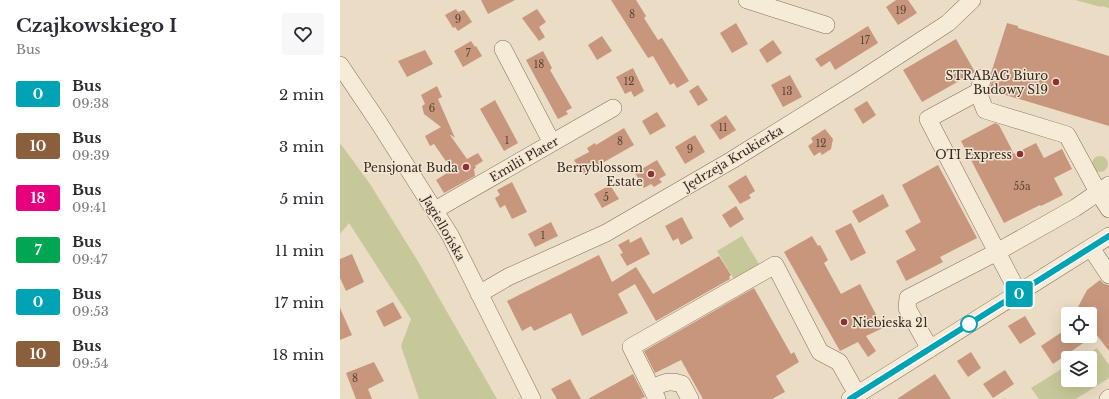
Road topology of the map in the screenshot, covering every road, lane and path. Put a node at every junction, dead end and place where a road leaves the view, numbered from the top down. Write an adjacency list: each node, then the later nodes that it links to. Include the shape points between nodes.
1 (747, 0): 3 (street)
2 (972, 0): 15 (street, Jędrzeja Krukierka, via 948,23 732,160 606,233 508,277)
3 (826, 25)
4 (503, 49): 7 (street)
5 (340, 66): 10 (street, Jagiellońska)
6 (613, 108): 7 (street, Emilii Plater)
7 (552, 143): 10 (street, Emilii Plater)
8 (1103, 188): 9 (street); 13 (street, via 1075,208); 13 (street, via 1067,135 985,110 981,85 928,119)
9 (1109, 209)
10 (435, 210): 15 (street, Jagiellońska)
11 (1109, 236): 12 (street)
12 (1091, 248): 14 (street); 16 (street)
13 (997, 252): 16 (street); 17 (street, via 908,298 907,308)
14 (1109, 275)
15 (479, 294): 20 (street, Jagiellońska)
16 (1019, 294): 17 (street)
17 (930, 349): 19 (street)
18 (655, 394): 19 (street, via 631,347 775,265 820,352 839,362); 21 (street, via 662,383 672,381 682,384)
19 (854, 397)
20 (532, 399)
21 (690, 399)

